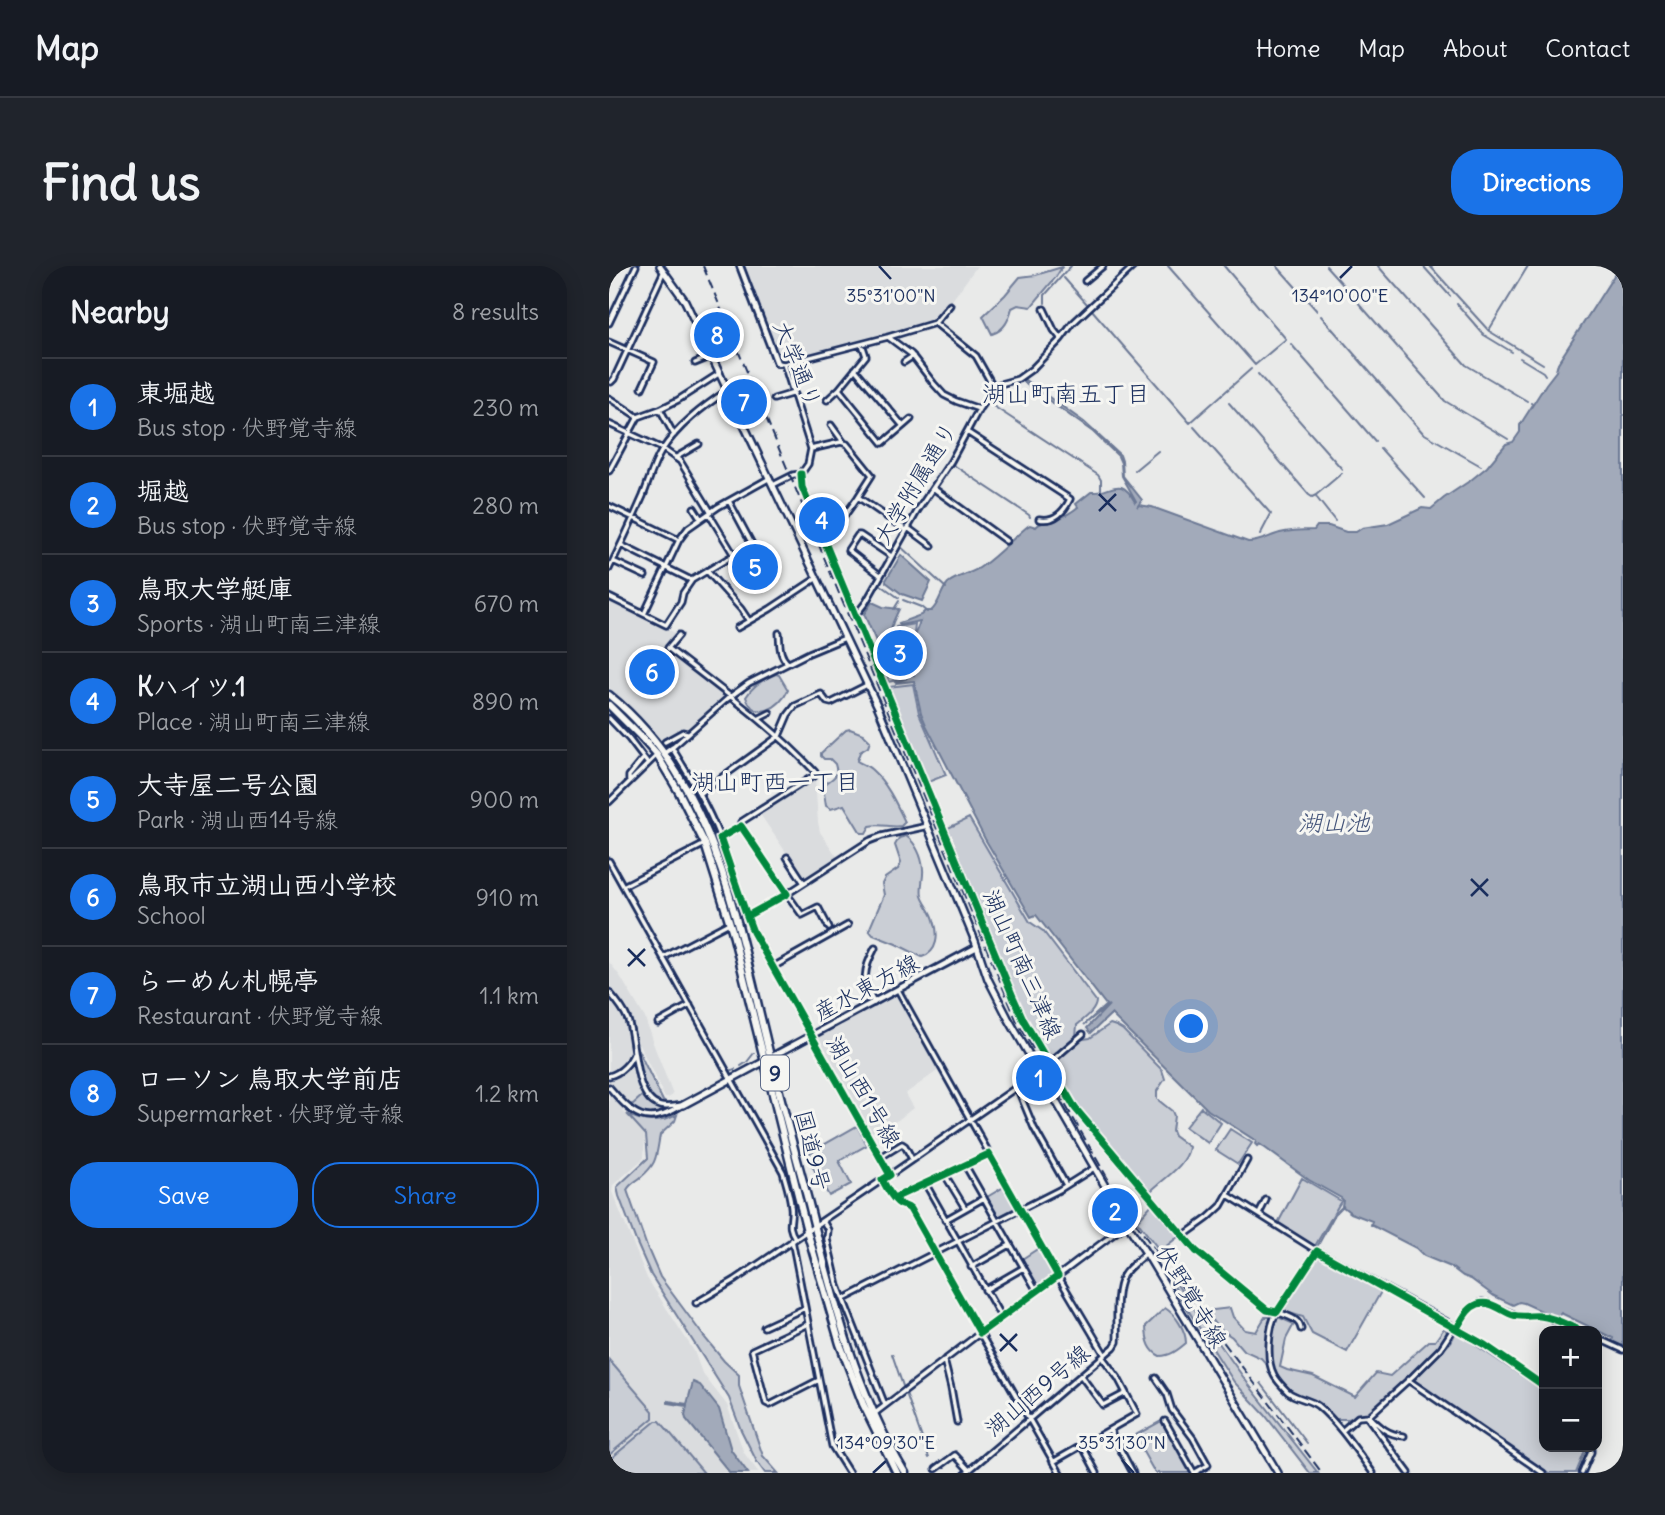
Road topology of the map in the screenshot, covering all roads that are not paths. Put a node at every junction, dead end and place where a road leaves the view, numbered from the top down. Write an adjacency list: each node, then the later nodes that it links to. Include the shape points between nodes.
1 (636, 266): 9 (street)
2 (740, 266): 20 (street, 大学通り)
3 (1103, 266): 6 (street)
4 (1134, 266): 12 (street, 大学附属通り)
5 (662, 268): 15 (street); 16 (main road, 伏野覚寺線, via 685,301)
6 (1085, 281)
7 (950, 305): 10 (street)
8 (1044, 309): 12 (street)
9 (609, 323)
10 (935, 323): 11 (street); 26 (street, via 976,356)
11 (888, 337): 14 (street); 17 (street)
12 (1061, 339): 26 (street, 大学附属通り, via 1023,376)
13 (609, 342): 15 (street)
14 (862, 344): 21 (street); 22 (street, via 866,356)
15 (628, 350): 24 (street); 25 (street, via 654,362)
16 (712, 356): 19 (street); 23 (main road, 伏野覚寺線)
17 (913, 356): 18 (street); 34 (street, via 944,395)
18 (904, 362)
19 (695, 363)
20 (777, 363): 21 (street, 大学通り)
21 (784, 364): 29 (street, 大学通り)
22 (855, 369): 27 (street); 39 (street)
23 (720, 373): 28 (main road, 伏野覚寺線); 33 (street)
24 (611, 382)
25 (642, 388)
26 (994, 388): 34 (street, 大学附属通り)
27 (839, 389): 32 (street); 39 (street, via 883,443)
28 (729, 390): 42 (street); 50 (main road, 伏野覚寺線)
29 (794, 393): 31 (street); 46 (street, 大学通り)
30 (609, 398): 35 (street)
31 (774, 399)
32 (827, 400)
33 (660, 409): 35 (street); 42 (street)
34 (979, 409): 40 (street, 大学附属通り)
35 (638, 417): 41 (street)
36 (911, 419): 39 (street)
37 (609, 424): 41 (street)
38 (831, 425): 43 (street)
39 (903, 426)
40 (967, 432): 51 (street, 大学附属通り); 60 (street, via 1070,499 1060,515)
41 (629, 434): 45 (street); 48 (street)
42 (674, 435): 45 (street)
43 (844, 443): 46 (street); 52 (street, via 872,475)
44 (699, 444): 47 (street)
45 (663, 449): 47 (street); 57 (street)
46 (811, 449): 49 (street)
47 (675, 458): 56 (street)
48 (609, 471)
49 (801, 474): 50 (street); 78 (street, 湖山町南三津線, via 801,487)
50 (771, 481): 53 (street); 74 (main road, 伏野覚寺線)
51 (933, 488): 61 (street, 大学附属通り); 63 (street)
52 (858, 497): 58 (street); 61 (street)
53 (729, 501): 56 (street); 66 (street, via 752,544)
54 (609, 506): 57 (street)
55 (694, 508): 59 (street)
56 (710, 513): 59 (street); 66 (street)
57 (633, 518): 62 (street); 64 (street)
58 (843, 518)
59 (701, 519): 62 (street)
60 (1039, 519)
61 (907, 529): 65 (street); 67 (street, 大学附属通り)
62 (679, 540): 69 (street)
63 (1006, 541)
64 (621, 545): 68 (street); 69 (street)
65 (932, 546)
66 (734, 555): 71 (street)
67 (891, 556): 72 (street, 大学附属通り); 72 (street, via 860,535 848,550)
68 (613, 561): 70 (street); 73 (street)
69 (667, 568): 75 (street); 77 (street)
70 (609, 569)
71 (707, 571): 75 (street); 79 (street)
72 (880, 575): 78 (street, 大学附属通り)
73 (646, 576)
74 (817, 578): 79 (street); 83 (main road, 伏野覚寺線)
75 (692, 580): 77 (street, via 666,625)
76 (609, 597): 77 (street)
77 (644, 614)
78 (856, 615): 128 (street, 湖山町南三津線, via 1014,999)
79 (749, 621): 80 (street)
80 (737, 628)
81 (779, 633): 84 (street, via 781,654)
82 (679, 635): 87 (street, via 669,648)
83 (845, 638): 84 (street); 85 (main road, 伏野覚寺線)
84 (789, 664): 87 (street)
85 (867, 685): 93 (street, via 831,703 821,694 796,706); 102 (main road, 伏野覚寺線)
86 (609, 695): 96 (highway, 国道9号 / 9, via 651,736)
87 (730, 696): 91 (street); 92 (street)
88 (609, 705): 96 (highway, 国道9号 / 9)
89 (770, 713): 91 (street)
90 (609, 718): 98 (street)
91 (759, 719): 93 (street)
92 (687, 733): 94 (street); 95 (street)
93 (779, 736): 100 (street); 103 (street, via 815,775)
94 (665, 741)
95 (672, 748): 96 (street); 100 (street, 湖山西1号線)
96 (661, 755): 98 (street); 105 (highway, 国道9号 / 9); 127 (highway, 国道9号 / 9, via 679,774 715,849)
97 (642, 760): 99 (street)
98 (648, 764): 99 (street)
99 (629, 782): 101 (street)
100 (699, 793): 104 (street, 湖山西1号線)
101 (609, 802)
102 (928, 825): 108 (street, via 869,841); 115 (main road, 伏野覚寺線)
103 (739, 827): 104 (street); 110 (street)
104 (720, 838): 111 (street, 湖山西1号線)
105 (705, 844): 109 (street); 112 (highway, 国道9号 / 9)
106 (787, 857): 108 (street)
107 (609, 861): 109 (street)
108 (804, 883): 110 (street)
109 (623, 886): 117 (street)
110 (786, 894): 111 (street); 114 (street, via 802,915 818,907)
111 (747, 916): 118 (street, 湖山西1号線)
112 (729, 923): 117 (street); 127 (highway, 国道9号 / 9)
113 (848, 925): 118 (street)
114 (829, 928)
115 (977, 947): 119 (street, 産水東方線); 129 (main road, 伏野覚寺線, via 988,979)
116 (874, 948): 121 (street, via 865,968 866,988)
117 (664, 957): 122 (street)
118 (773, 967): 125 (street, 湖山西1号線)
119 (898, 990): 121 (street, 産水東方線); 135 (street)
120 (609, 992): 126 (street, via 627,1018)
121 (874, 1003): 125 (street, 産水東方線)
122 (690, 1005): 123 (street); 131 (street)
123 (658, 1023)
124 (1083, 1034): 128 (street)
125 (811, 1036): 127 (street, 産水東方線); 137 (street, 湖山西1号線)
126 (634, 1049): 130 (street, via 631,1059); 134 (street, via 648,1098 662,1106)
127 (768, 1059): 131 (main road); 158 (highway, 国道9号 / 9); 159 (highway, 国道9号 / 9)
128 (1047, 1062): 160 (street, 湖山町南三津線, via 1075,1108)
129 (1037, 1069): 133 (street); 141 (main road, 伏野覚寺線)
130 (609, 1078)
131 (732, 1078): 134 (main road); 161 (street, via 783,1172)
132 (609, 1087): 134 (street, via 628,1108 646,1117 661,1116)
133 (1017, 1087): 135 (street); 146 (street)
134 (683, 1105)
135 (970, 1118): 136 (street); 138 (street)
136 (989, 1154): 140 (street); 152 (street)
137 (880, 1157): 138 (street, via 902,1144); 142 (street, 湖山西1号線)
138 (912, 1159): 142 (street)
139 (1248, 1160): 147 (street)
140 (965, 1165): 143 (street); 149 (street)
141 (1094, 1168): 146 (street); 157 (main road, 伏野覚寺線)
142 (890, 1175): 144 (street, 湖山西1号線)
143 (945, 1175): 145 (street); 151 (street)
144 (883, 1180): 148 (street, 湖山西1号線); 155 (street)
145 (925, 1184): 148 (street); 154 (street)
146 (1067, 1185): 152 (street)
147 (1229, 1195): 153 (street); 160 (street)
148 (894, 1198): 165 (street, 湖山西1号線, via 910,1209)
149 (984, 1198): 151 (street); 156 (street)
150 (1266, 1200): 153 (street)
151 (965, 1208): 154 (street)
152 (1019, 1210): 156 (street); 169 (street)
153 (1259, 1214): 164 (street)
154 (945, 1220): 162 (street)
155 (823, 1221): 158 (street); 172 (street)
156 (997, 1222): 162 (street); 163 (street)
157 (1127, 1224): 166 (main road, 伏野覚寺線); 169 (street)
158 (814, 1227): 159 (street); 177 (highway, 国道9号 / 9)
159 (807, 1231): 161 (street); 211 (highway, 国道9号 / 9, via 844,1356)
160 (1183, 1236): 176 (street, 湖山町南三津線, via 1267,1310)
161 (794, 1240): 173 (street); 174 (street)
162 (957, 1241): 165 (street); 167 (street)
163 (1010, 1245): 167 (street); 168 (street)
164 (1317, 1251): 176 (street); 179 (street)
165 (935, 1253): 172 (street); 185 (street, 湖山西1号線)
166 (1146, 1253): 188 (street, 湖山西9号線, via 1122,1278 1117,1341); 217 (main road, 伏野覚寺線)
167 (971, 1267): 170 (street)
168 (1023, 1268): 170 (street); 171 (street)
169 (1058, 1276): 171 (street); 188 (street)
170 (985, 1290): 178 (street)
171 (1037, 1291): 178 (street)
172 (845, 1300): 175 (street)
173 (697, 1303)
174 (805, 1308): 180 (street); 182 (street)
175 (848, 1309): 177 (street); 196 (street)
176 (1277, 1312): 184 (street, via 1300,1322); 203 (street, via 1269,1336 1274,1376 1288,1392 1317,1405)
177 (837, 1313): 197 (highway, 国道9号 / 9)
178 (1001, 1317): 185 (street)
179 (1446, 1322): 183 (street)
180 (808, 1324): 192 (street); 192 (street, via 752,1350 770,1405)
181 (1569, 1326): 183 (street, via 1542,1316 1518,1316 1482,1302 1474,1305)
182 (764, 1327)
183 (1457, 1328): 193 (street); 194 (street)
184 (1301, 1329)
185 (980, 1333): 189 (street); 199 (street, 湖山西1号線)
186 (1602, 1340): 187 (street)
187 (1623, 1350)
188 (1104, 1356): 190 (street, 湖山西9号線); 195 (street)
189 (944, 1360): 196 (street); 201 (street)
190 (1081, 1376): 195 (street, via 1103,1405); 199 (street, 湖山西9号線)
191 (1156, 1378): 216 (street, via 1208,1465)
192 (819, 1380): 210 (street, via 832,1446)
193 (1408, 1380): 198 (street); 220 (street)
194 (1539, 1382)
195 (1126, 1393): 202 (street, via 1137,1414)
196 (885, 1405): 197 (street)
197 (874, 1414): 212 (highway, 国道9号 / 9)
198 (1369, 1416): 203 (street, via 1359,1417); 204 (street, via 1386,1431); 219 (street)
199 (1029, 1420): 207 (street, 湖山西1号線); 209 (street, 湖山西9号線)
200 (1165, 1421): 216 (street)
201 (957, 1422)
202 (1110, 1430): 205 (street); 215 (street)
203 (1342, 1431): 218 (street)
204 (1404, 1436)
205 (1082, 1445): 207 (street); 214 (street)
206 (1591, 1452): 221 (street)
207 (1053, 1462): 213 (street, 湖山西1号線)
208 (936, 1469): 209 (street, via 955,1455)
209 (968, 1472)
210 (849, 1473)
211 (897, 1473)
212 (905, 1473)
213 (1060, 1473)
214 (1097, 1473)
215 (1133, 1473)
216 (1194, 1473)
217 (1278, 1473)
218 (1373, 1473)
219 (1409, 1473)
220 (1543, 1473)
221 (1582, 1473)

